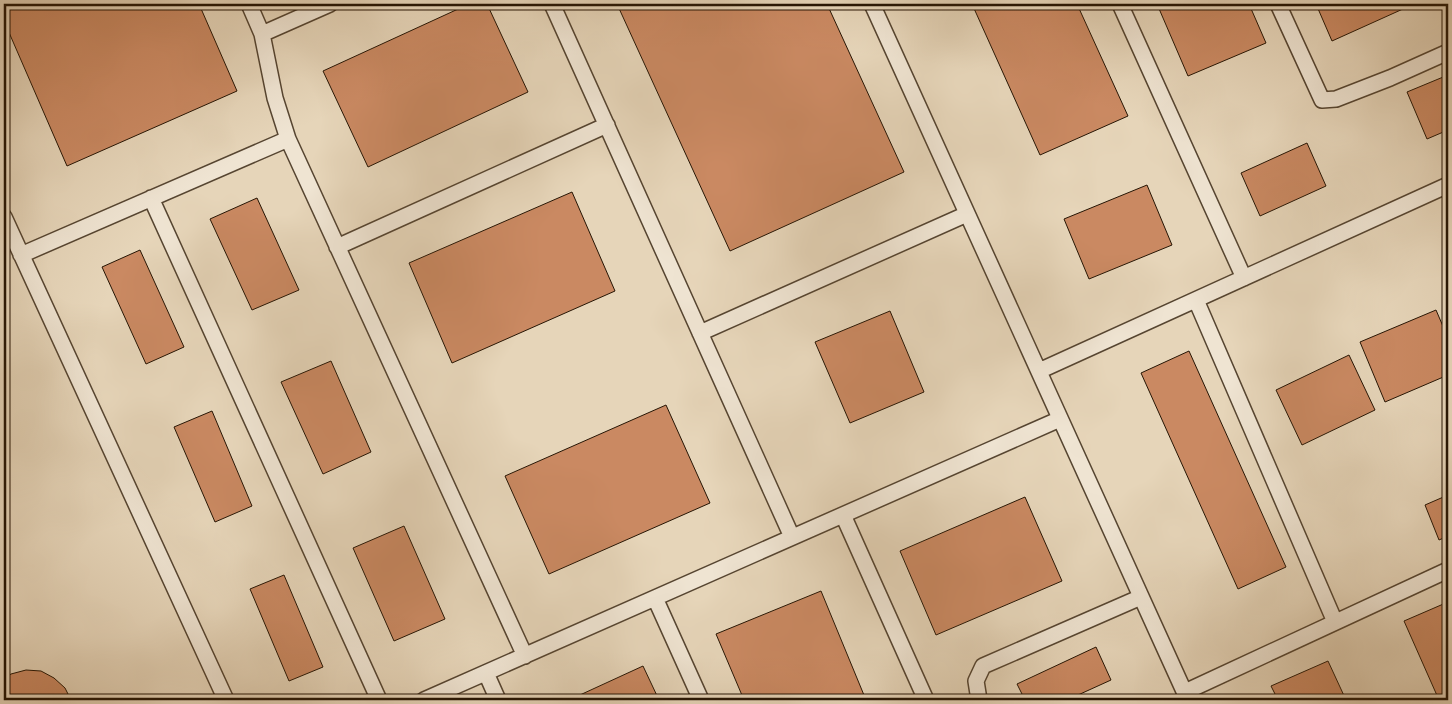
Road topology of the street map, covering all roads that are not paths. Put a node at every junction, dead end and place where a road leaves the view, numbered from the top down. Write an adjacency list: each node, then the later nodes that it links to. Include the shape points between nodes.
1 (249, 4): 7 (lane)
2 (330, 4): 7 (lane)
3 (552, 4): 9 (lane)
4 (872, 4): 13 (lane)
5 (1120, 4): 17 (lane)
6 (1278, 4): 8 (lane, via 1322,100 1336,99)
7 (262, 34): 10 (lane)
8 (1448, 52)
9 (607, 125): 15 (lane); 19 (lane)
10 (288, 139): 12 (lane); 15 (lane)
11 (1448, 185): 17 (lane)
12 (151, 198): 16 (lane); 32 (lane)
13 (967, 214): 19 (lane); 20 (lane)
14 (4, 217): 16 (lane)
15 (337, 247): 28 (lane)
16 (21, 255): 31 (lane)
17 (1244, 278): 18 (lane)
18 (1196, 300): 20 (lane); 27 (lane)
19 (700, 334): 23 (lane)
20 (1039, 371): 21 (lane)
21 (1060, 419): 22 (lane); 25 (lane)
22 (843, 515): 23 (lane); 36 (lane)
23 (792, 538): 26 (lane)
24 (1448, 570): 27 (lane)
25 (1141, 597): 30 (lane); 37 (lane, via 983,666 976,681)
26 (655, 598): 28 (lane); 35 (lane)
27 (1335, 622): 30 (lane)
28 (525, 656): 29 (lane)
29 (486, 673): 33 (lane); 34 (lane)
30 (1186, 696)
31 (226, 700)
32 (379, 700)
33 (424, 700)
34 (498, 700)
35 (701, 700)
36 (926, 700)
37 (979, 700)

